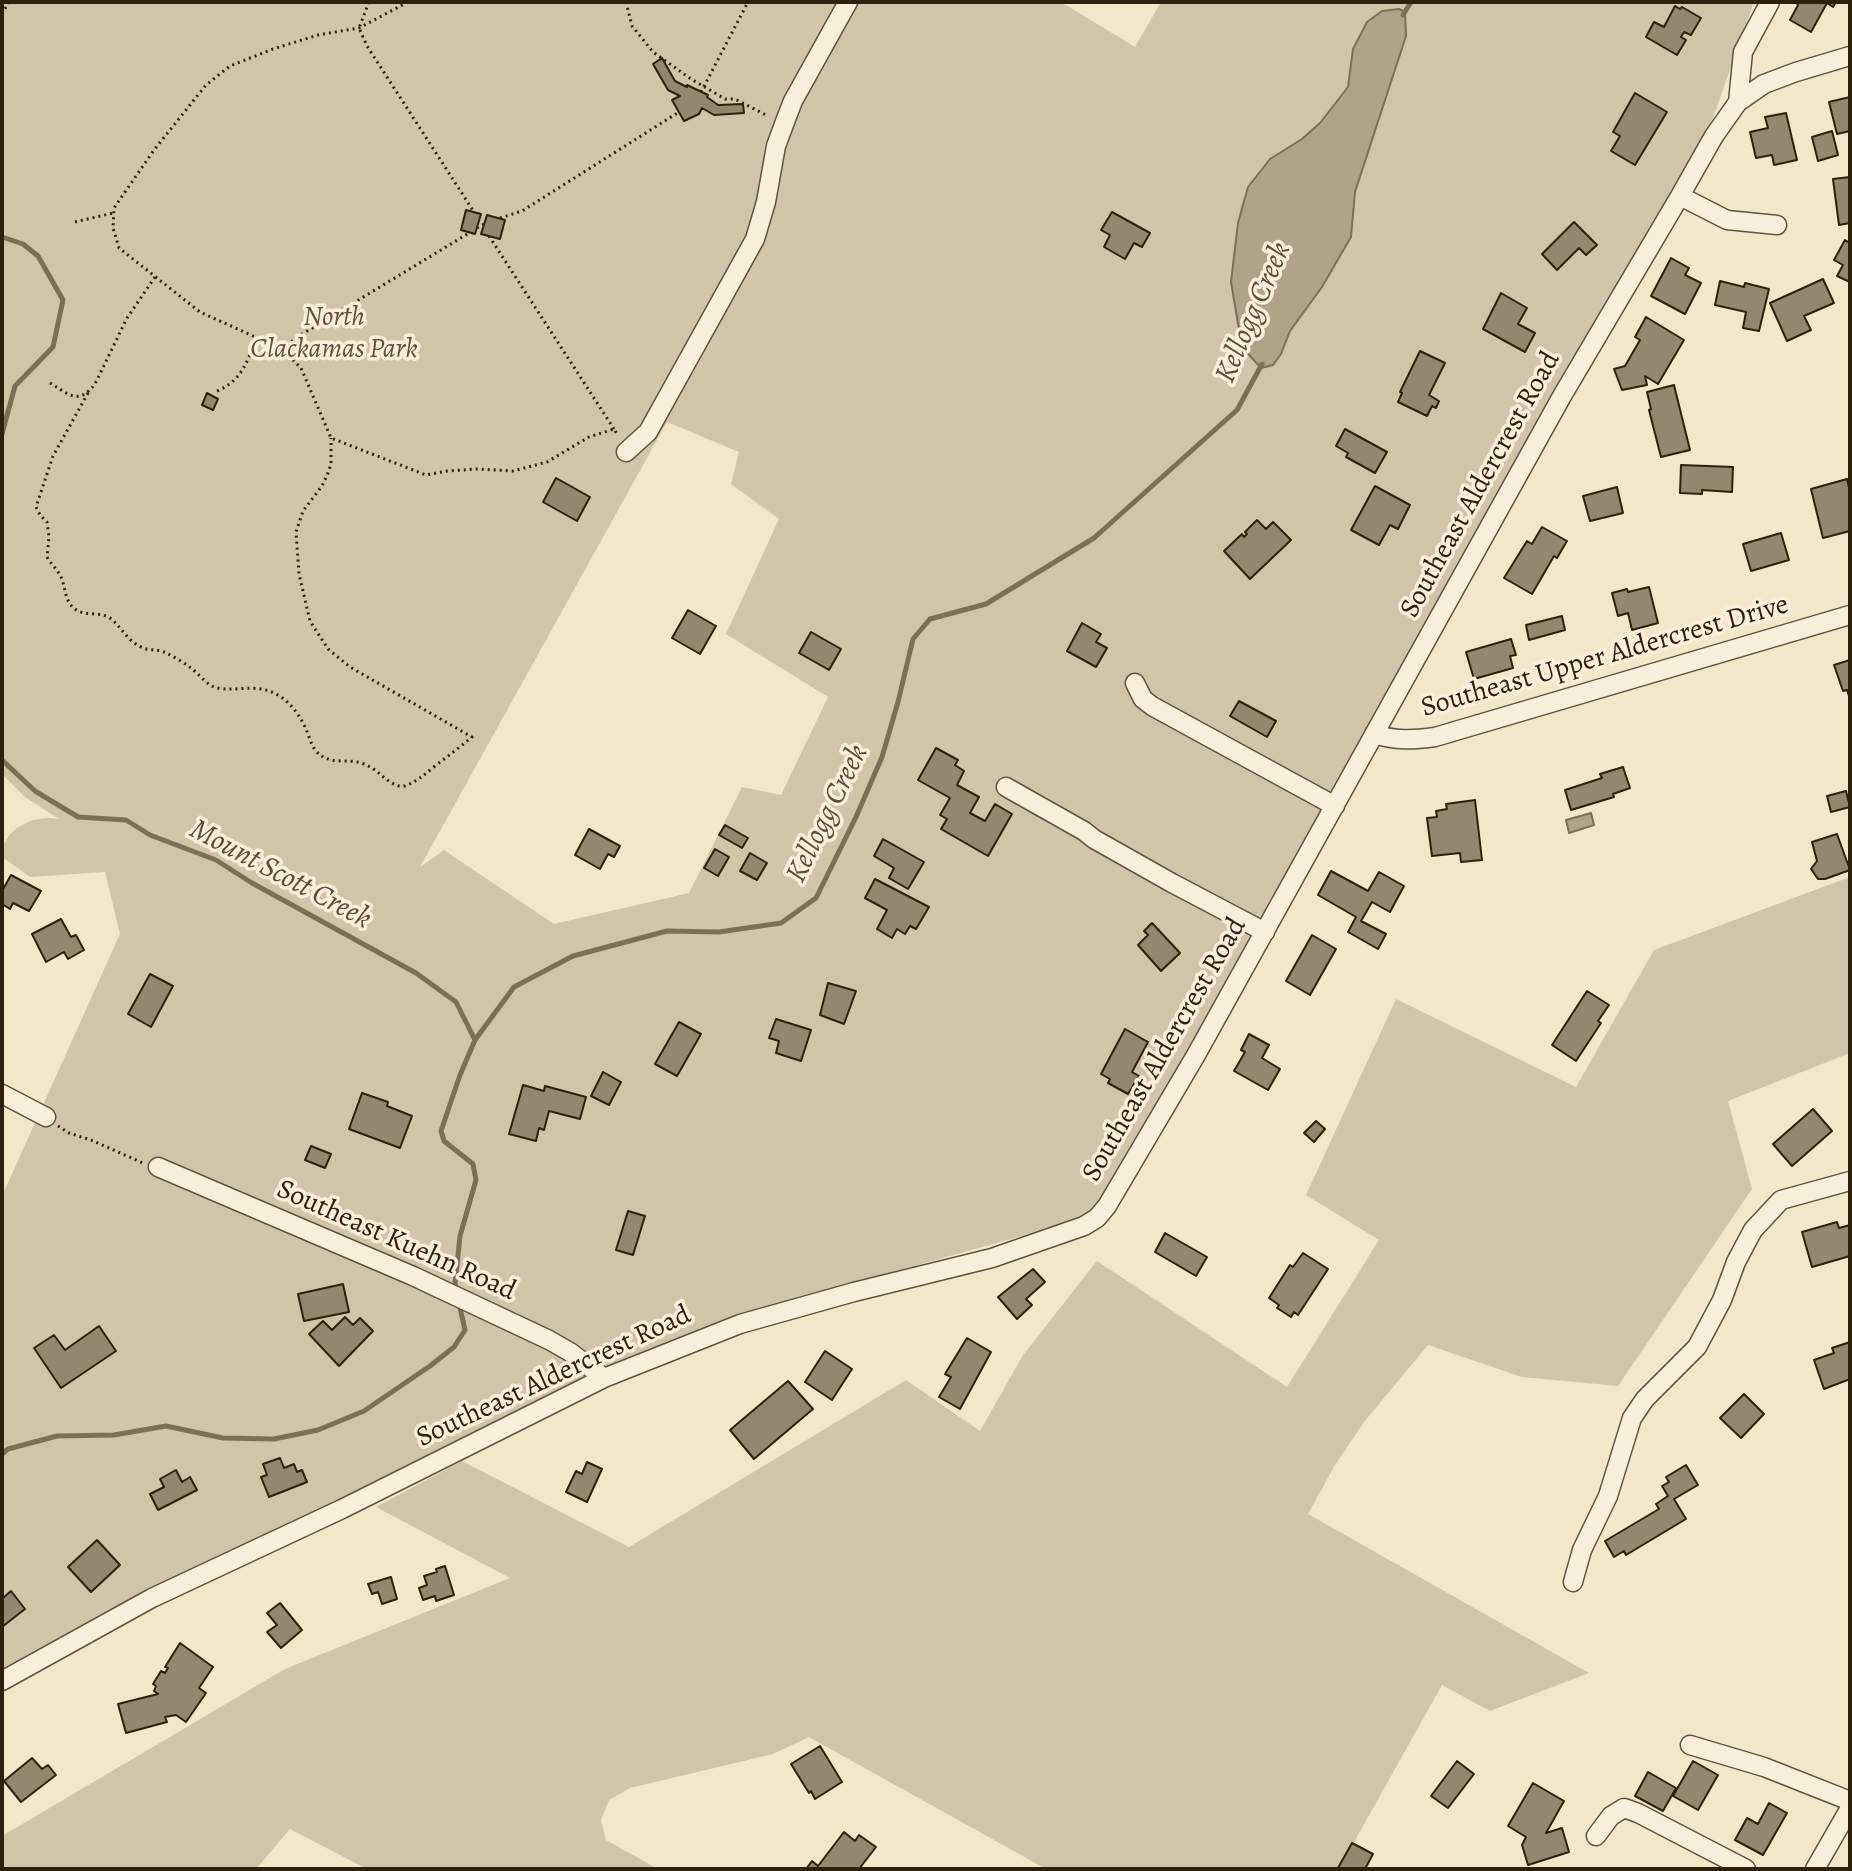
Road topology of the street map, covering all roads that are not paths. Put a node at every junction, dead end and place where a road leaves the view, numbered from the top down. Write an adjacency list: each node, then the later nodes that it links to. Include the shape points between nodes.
1 (848, 2): 7 (street, via 793,101 776,146 755,239 648,432)
2 (1770, 2): 4 (street, via 1743,52)
3 (1850, 56): 4 (street, Southeast Aldercrest Road, via 1764,84)
4 (1738, 102): 5 (street, Southeast Aldercrest Road)
5 (1680, 196): 6 (street, via 1727,220); 10 (street, Southeast Aldercrest Road)
6 (1777, 225)
7 (626, 452)
8 (1850, 615): 10 (street, Southeast Upper Aldercrest Drive, via 1435,737 1404,740)
9 (1135, 683): 12 (street, via 1152,706)
10 (1374, 734): 12 (street, Southeast Aldercrest Road)
11 (1006, 787): 13 (street)
12 (1335, 806): 13 (street, Southeast Aldercrest Road)
13 (1265, 932): 18 (street, Southeast Aldercrest Road, via 1097,1218 992,1258 740,1324)
14 (2, 1094): 15 (street)
15 (46, 1117)
16 (158, 1167): 18 (street, Southeast Kuehn Road, via 413,1276 570,1352)
17 (1850, 1181): 19 (street, via 1781,1200 1753,1230 1697,1347 1632,1418)
18 (604, 1378): 20 (street, Southeast Aldercrest Road, via 152,1598)
19 (1573, 1582)
20 (2, 1681)
21 (1690, 1745): 22 (street)
22 (1850, 1801)
23 (1850, 1808): 26 (street)
24 (1596, 1836): 25 (street, via 1624,1808)
25 (1746, 1869)
26 (1815, 1869)

